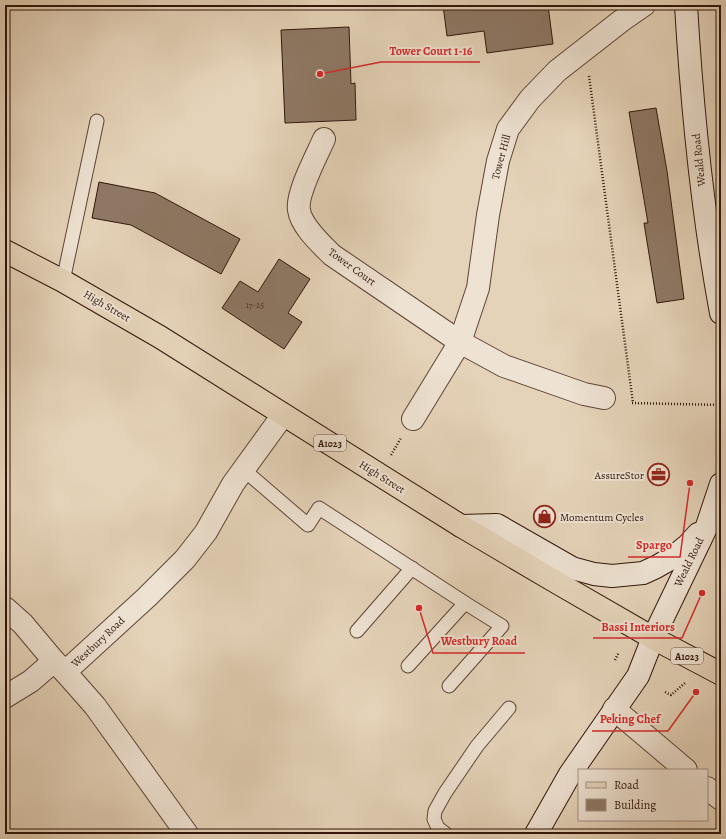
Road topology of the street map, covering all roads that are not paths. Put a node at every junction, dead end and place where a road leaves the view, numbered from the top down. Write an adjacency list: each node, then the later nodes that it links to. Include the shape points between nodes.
1 (644, 5): 8 (street, Tower Hill, via 552,77 530,99 508,129 498,161 478,288)
2 (686, 5): 7 (street, Weald Road, via 689,67 703,202)
3 (97, 121): 6 (lane)
4 (324, 139): 8 (street, Tower Court, via 299,199 299,210 306,225 332,255)
5 (5, 251): 6 (main road, High Street / A1023)
6 (63, 281): 10 (main road, High Street / A1023, via 160,337)
7 (721, 313)
8 (460, 342): 9 (street, via 504,366 584,394); 11 (street, Tower Hill)
9 (604, 398)
10 (283, 415): 12 (street, Westbury Road); 14 (main road, High Street / A1023)
11 (413, 419)
12 (244, 470): 16 (lane, via 308,525 319,508); 21 (street, Westbury Road, via 233,484 206,532 185,559 147,597)
13 (721, 484): 15 (street, Weald Road)
14 (461, 526): 15 (street, via 497,526 572,568 612,576 642,573 656,567 672,558); 20 (main road, High Street / A1023)
15 (707, 526): 20 (street, Weald Road)
16 (412, 568): 17 (lane); 19 (lane)
17 (465, 603): 22 (lane); 24 (lane, via 502,626)
18 (5, 608): 21 (street, via 23,624)
19 (357, 631)
20 (652, 638): 23 (main road, High Street / A1023); 27 (street, Weald Road, via 638,676)
21 (59, 666): 25 (street); 31 (street, Westbury Road, via 95,706)
22 (408, 666)
23 (721, 674)
24 (449, 686)
25 (5, 697)
26 (508, 708): 32 (lane, via 477,746 435,811 436,824)
27 (614, 709): 28 (street); 33 (street, Weald Road, via 570,774)
28 (685, 769)
29 (708, 789): 30 (street)
30 (721, 800)
31 (187, 834)
32 (446, 834)
33 (536, 834)

